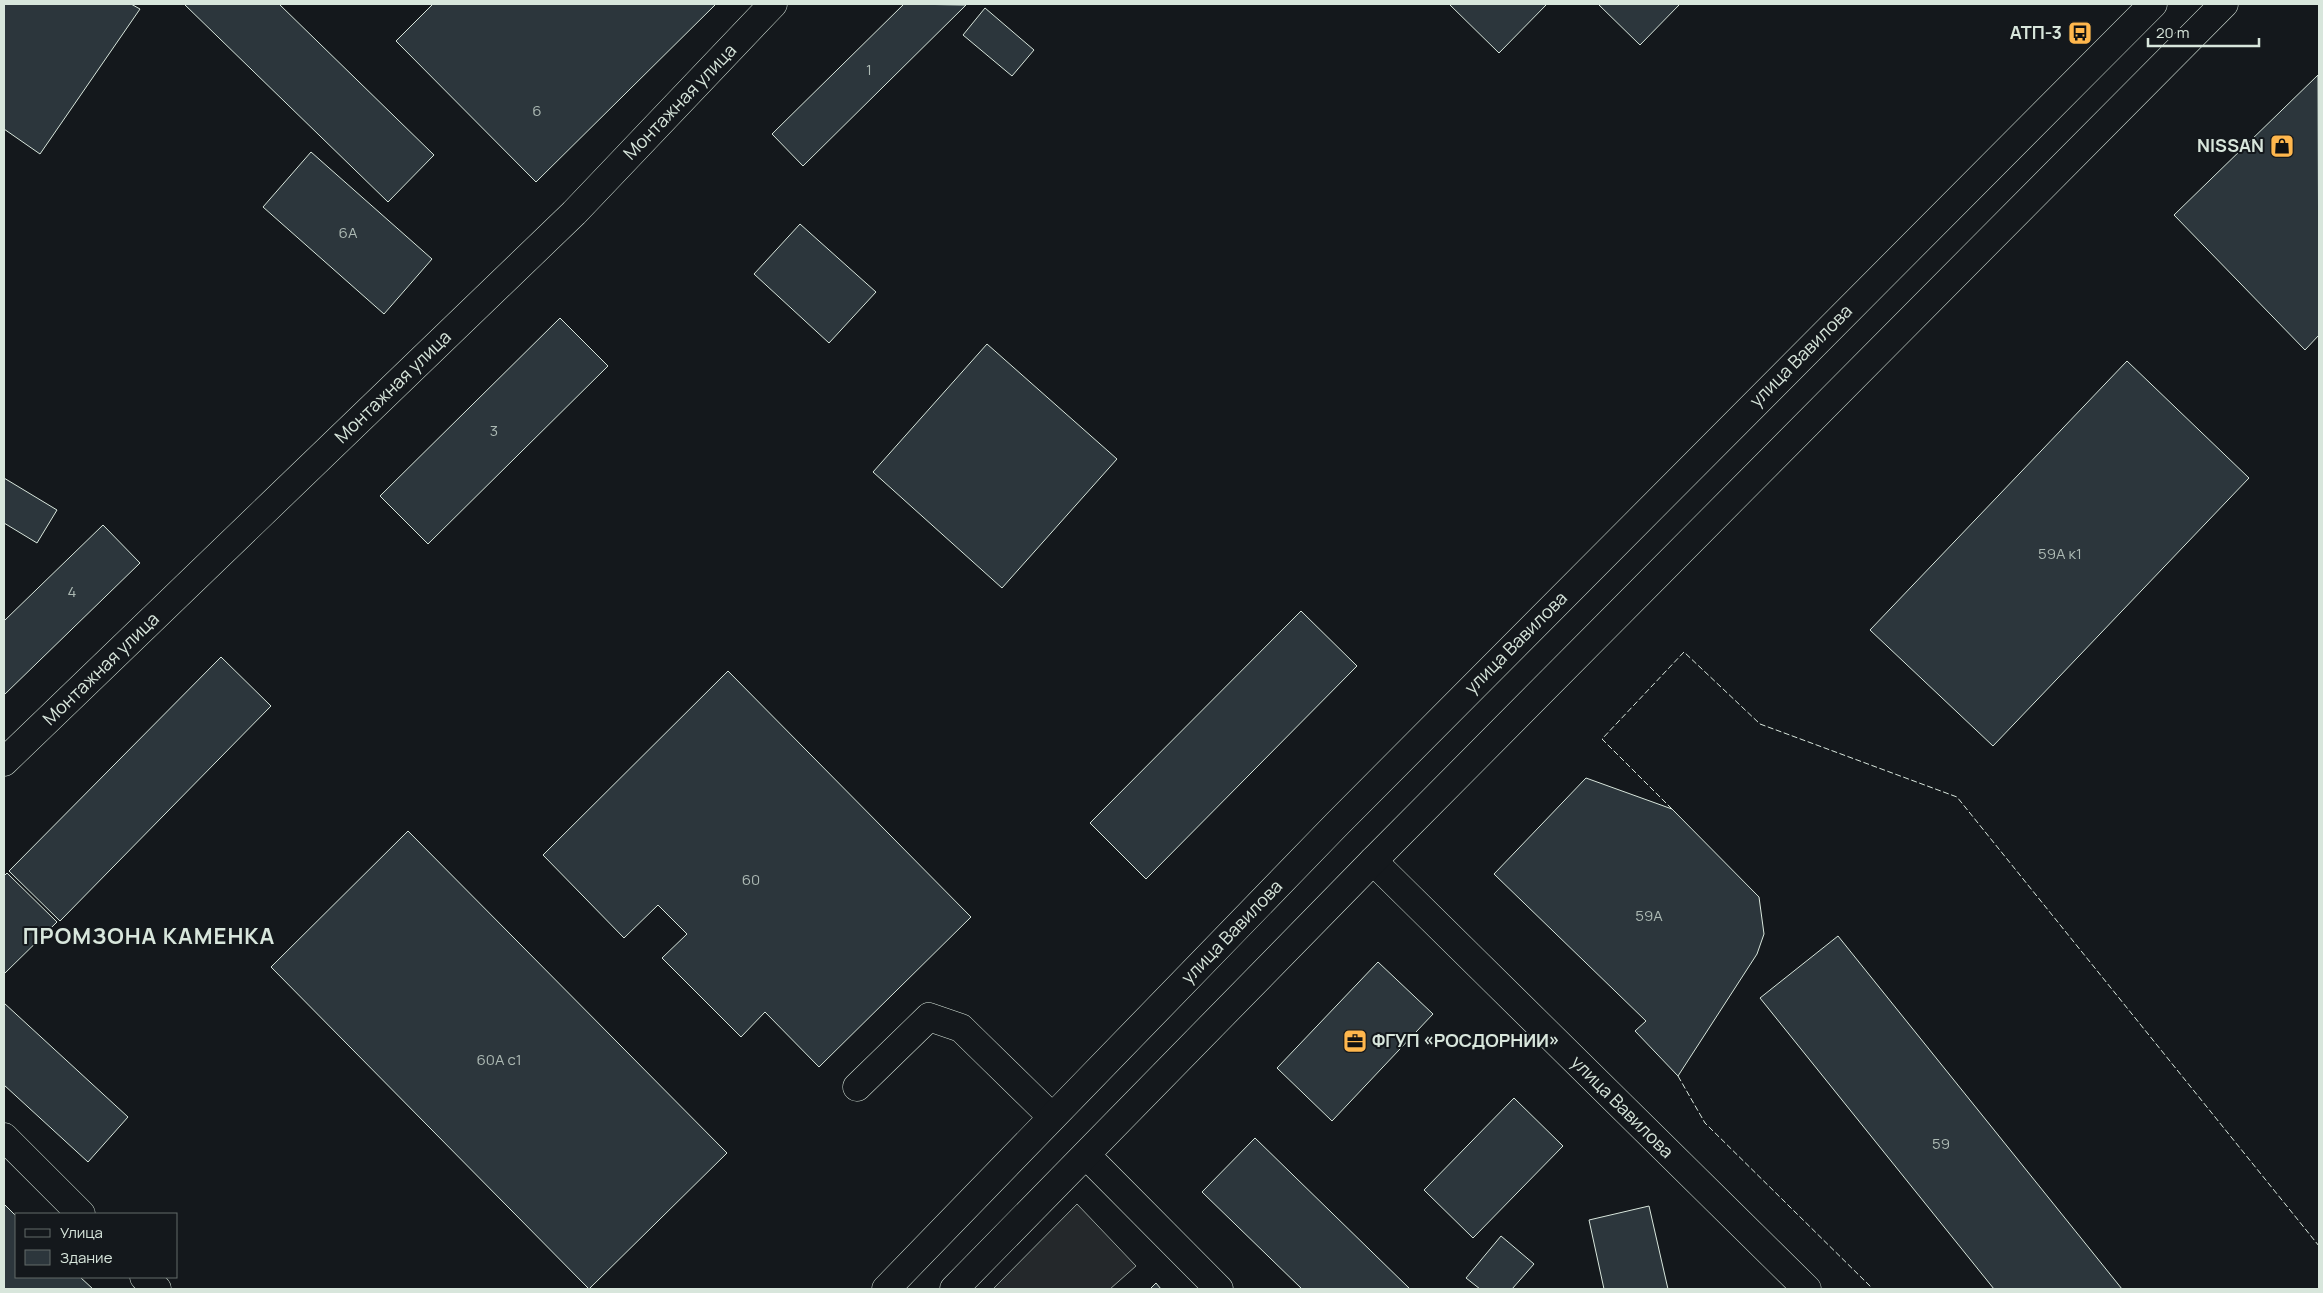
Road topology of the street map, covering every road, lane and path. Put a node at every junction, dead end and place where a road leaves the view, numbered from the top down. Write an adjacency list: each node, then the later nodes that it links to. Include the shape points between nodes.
1 (773, 4): 4 (main road, Монтажная улица, via 574,213)
2 (2153, 4): 7 (main road, улица Вавилова, via 1337,824)
3 (2224, 4): 5 (main road)
4 (4, 762)
5 (1373, 861): 9 (main road); 16 (main road, улица Вавилова)
6 (857, 1087): 7 (main road, via 929,1017 961,1028)
7 (1052, 1117): 13 (main road, улица Вавилова)
8 (4, 1137): 10 (main road)
9 (1086, 1155): 14 (main road); 15 (main road)
10 (80, 1213)
11 (145, 1278): 12 (main road)
12 (157, 1289)
13 (886, 1289)
14 (954, 1289)
15 (1219, 1289)
16 (1807, 1289)

